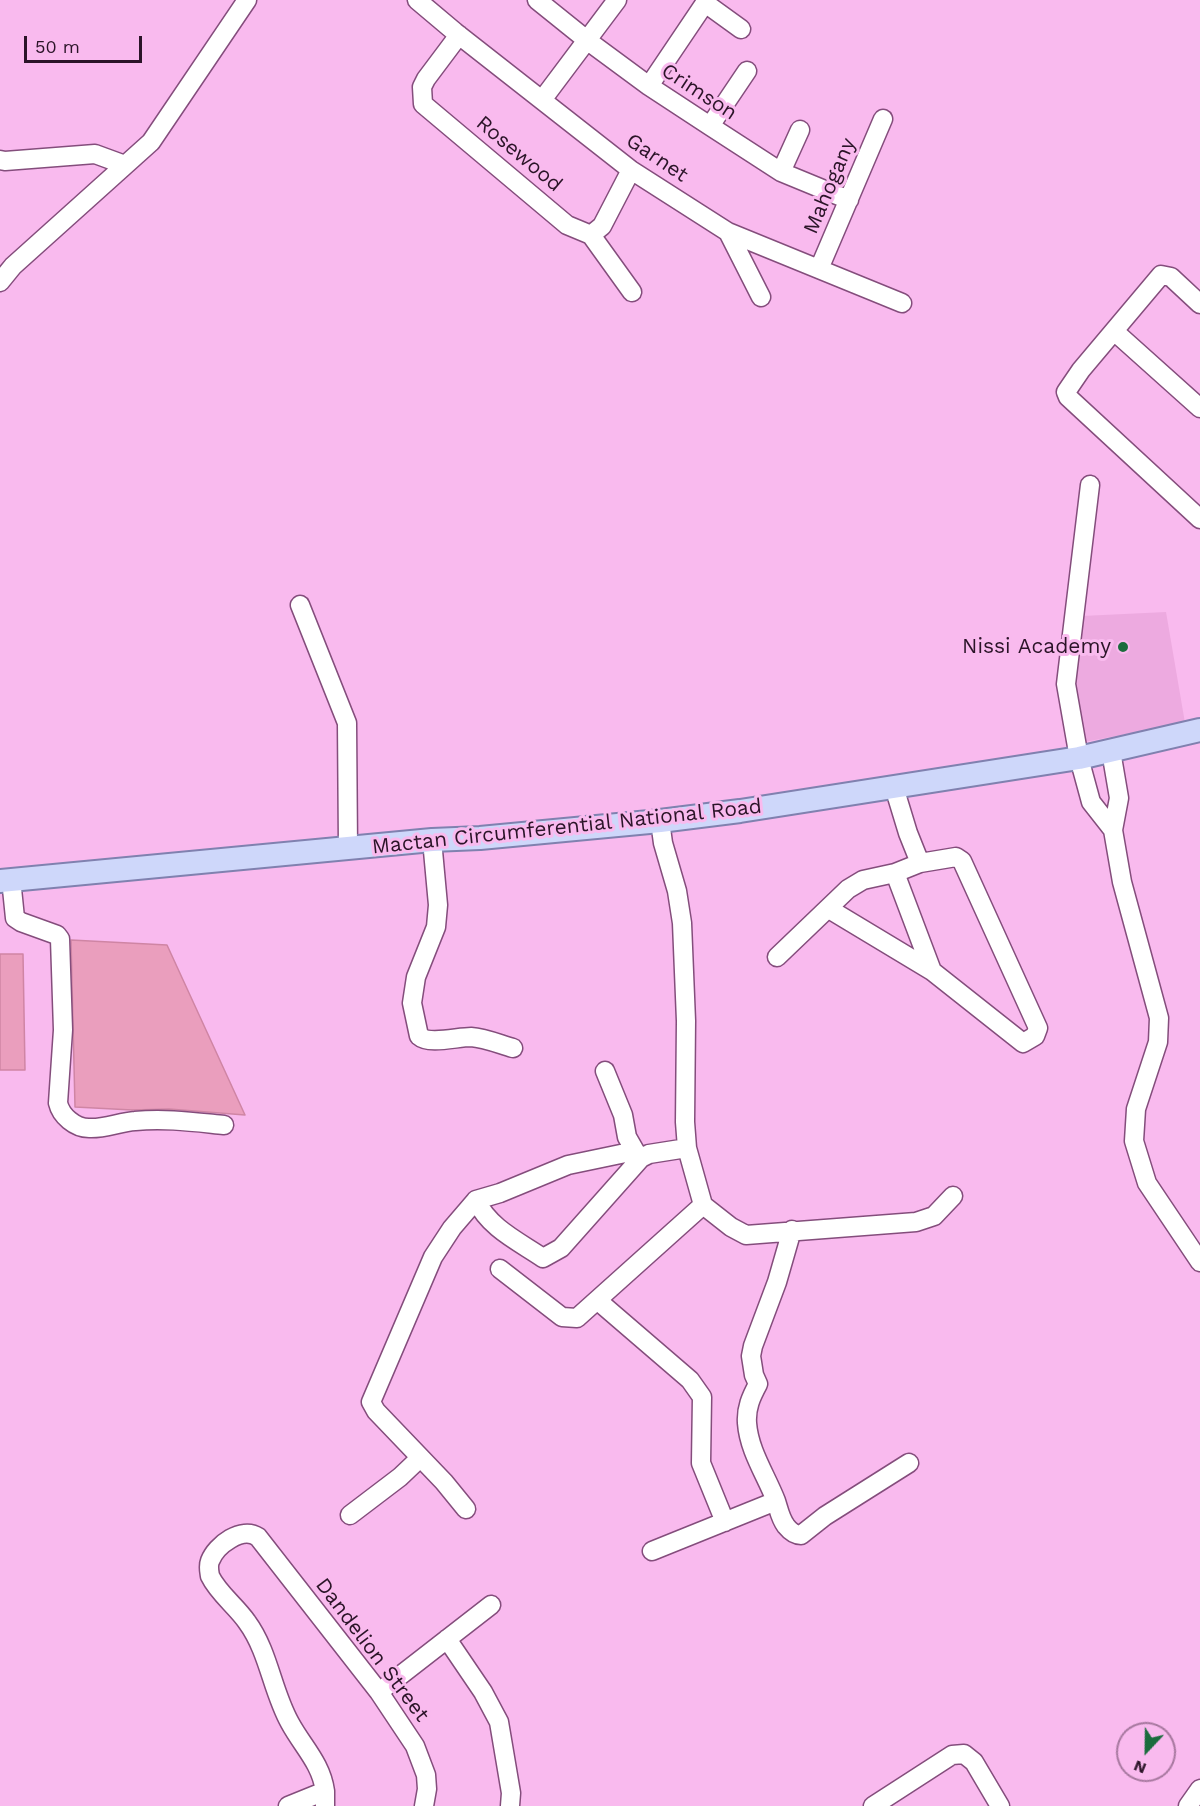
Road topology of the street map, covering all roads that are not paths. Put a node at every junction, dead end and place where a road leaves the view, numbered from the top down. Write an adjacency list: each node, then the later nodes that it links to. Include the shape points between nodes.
1 (247, 0): 16 (street, via 151,142)
2 (417, 0): 7 (street, Garnet)
3 (537, 0): 8 (street, Crimson)
4 (617, 0): 8 (street)
5 (706, 1): 6 (street); 10 (street)
6 (741, 29)
7 (459, 35): 11 (street, Garnet); 21 (street, Rosewood, via 426,79 422,87 423,104 567,225)
8 (588, 41): 10 (street, Crimson); 11 (street)
9 (747, 70): 13 (street)
10 (649, 86): 13 (street, Crimson)
11 (542, 100): 17 (street, Garnet)
12 (883, 119): 19 (street, Mahogany)
13 (710, 126): 18 (street, Crimson)
14 (800, 130): 18 (street)
15 (0, 160): 16 (street, via 95,154)
16 (125, 165): 23 (street)
17 (631, 170): 20 (street, Garnet); 21 (street, via 602,226)
18 (782, 172): 19 (street, Crimson)
19 (849, 200): 22 (street, Mahogany)
20 (728, 232): 22 (street, Garnet); 25 (street)
21 (591, 235): 24 (street)
22 (819, 270): 26 (street, Garnet)
23 (0, 282)
24 (632, 292)
25 (761, 297)
26 (902, 303)
27 (1200, 304): 28 (street, via 1172,277 1161,275)
28 (1114, 331): 29 (street); 31 (street, via 1068,386 1066,394)
29 (1200, 408)
30 (1090, 485): 35 (street, via 1066,684)
31 (1200, 519)
32 (300, 605): 40 (street, via 348,723)
33 (1200, 730): 34 (main road, Mactan Circumferential National Road)
34 (1111, 751): 35 (main road, Mactan Circumferential National Road); 38 (street, via 1119,798)
35 (1078, 758): 36 (main road, Mactan Circumferential National Road); 38 (street, via 1091,802)
36 (894, 787): 37 (main road, Mactan Circumferential National Road); 41 (street)
37 (660, 821): 39 (main road, Mactan Circumferential National Road); 50 (street, via 682,922)
38 (1113, 830): 56 (street, via 1131,921 1159,1018 1158,1042 1136,1109 1134,1141 1147,1183)
39 (432, 840): 40 (main road, Mactan Circumferential National Road); 47 (street, via 438,905 436,927 416,977 412,1003 419,1036 423,1040 472,1037)
40 (348, 848): 43 (main road, Mactan Circumferential National Road)
41 (920, 863): 42 (street); 46 (street, via 956,857 962,861 1038,1028 1035,1036 1023,1042)
42 (895, 873): 44 (street, via 863,880); 46 (street)
43 (5, 880): 49 (street, via 15,918 60,939 63,1030 58,1103 63,1114 89,1128 169,1119)
44 (829, 909): 45 (street); 46 (street)
45 (777, 957)
46 (932, 971)
47 (513, 1048)
48 (605, 1071): 51 (street, via 623,1115 627,1137)
49 (224, 1125)
50 (687, 1148): 51 (street); 54 (street)
51 (638, 1155): 53 (street, via 567,1166); 53 (street, via 561,1248 543,1258 491,1223)
52 (953, 1196): 55 (street, via 934,1216 916,1222)
53 (476, 1200): 59 (street, via 433,1257 371,1402)
54 (703, 1205): 55 (street, via 746,1235); 58 (street)
55 (792, 1230): 61 (street, via 753,1346 751,1356 758,1384 749,1401 747,1420 760,1469)
56 (1200, 1262)
57 (500, 1269): 58 (street, via 562,1317 577,1318)
58 (597, 1300): 64 (street, via 690,1380 702,1397 701,1463)
59 (420, 1458): 62 (street); 63 (street)
60 (909, 1463): 61 (street, via 801,1535 787,1528)
61 (776, 1501): 64 (street)
62 (466, 1509)
63 (350, 1515)
64 (725, 1522): 65 (street)
65 (652, 1551)
66 (491, 1605): 67 (street)
67 (447, 1639): 68 (street); 73 (street, via 498,1722)
68 (379, 1692): 70 (street, Dandelion Street, via 258,1537 238,1534 213,1555 208,1567 210,1576 253,1631 284,1712 320,1769); 72 (street, Dandelion Street, via 421,1761 427,1788)
69 (1200, 1789): 76 (street)
70 (325, 1799): 71 (street)
71 (288, 1806)
72 (424, 1806)
73 (510, 1806)
74 (873, 1806): 75 (street, via 952,1755 964,1754 974,1762)
75 (1000, 1806)
76 (1188, 1806)

